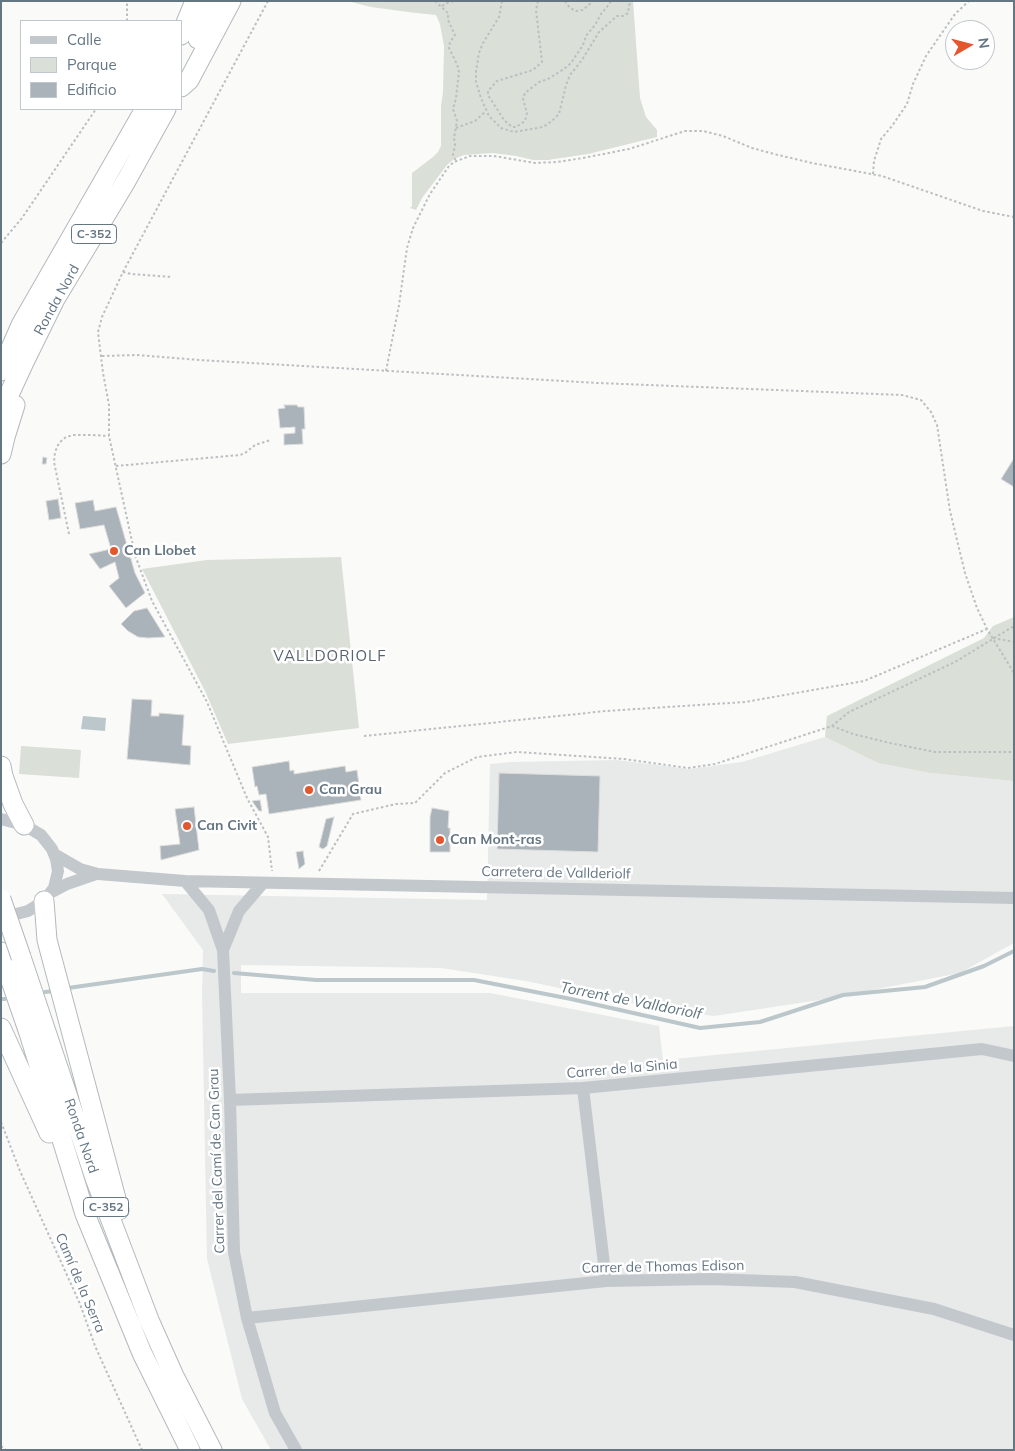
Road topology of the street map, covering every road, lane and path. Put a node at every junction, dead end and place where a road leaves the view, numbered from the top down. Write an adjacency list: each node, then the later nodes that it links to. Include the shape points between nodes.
1 (127, 1): 16 (path)
2 (196, 1): 17 (highway)
3 (214, 1): 18 (highway)
4 (230, 1): 19 (highway, via 189,80)
5 (268, 1): 29 (path)
6 (435, 1): 15 (path)
7 (454, 1): 15 (path)
8 (502, 1): 23 (path, via 499,17 483,43 476,70 478,89)
9 (538, 1): 12 (path, via 536,10 542,62 525,74 497,81 488,91 504,120 512,127 525,121 525,93 571,63)
10 (565, 1): 11 (path, via 576,11 583,10)
11 (593, 1)
12 (611, 1)
13 (630, 1): 23 (path, via 628,13 617,16 600,32 570,75 558,114 552,121 543,127 514,132 501,128)
14 (969, 1): 26 (path, via 955,14 926,56 907,104 881,139)
15 (442, 6): 24 (path, via 448,13 455,35 448,48 459,72 453,109)
16 (127, 20)
17 (182, 33)
18 (182, 75)
19 (182, 86)
20 (95, 110): 28 (path, via 22,218)
21 (144, 110): 31 (highway, Ronda Nord / C-352)
22 (165, 110): 34 (highway, Ronda Nord / C-352, via 55,299)
23 (486, 111): 24 (path, via 476,121)
24 (456, 128): 25 (path, via 453,155)
25 (456, 161): 26 (path, via 485,155 535,163 570,160 629,149 694,130 714,133 774,154); 36 (path, via 430,194 413,228)
26 (873, 174): 27 (path, via 983,212)
27 (1014, 217)
28 (1, 243)
29 (123, 272): 30 (path); 33 (path, via 99,325)
30 (172, 277)
31 (20, 325): 32 (highway); 35 (highway, Ronda Nord / C-352)
32 (1, 346)
33 (102, 356): 36 (path, via 137,355); 38 (path, via 109,405)
34 (25, 360): 37 (highway, Ronda Nord / C-352); 40 (highway)
35 (1, 371)
36 (386, 372): 44 (path, via 902,396 921,400 937,425 950,511 965,573)
37 (1, 417)
38 (109, 436): 41 (path); 42 (path, via 66,437 55,452 54,462)
39 (271, 440): 41 (path, via 240,455)
40 (1, 454)
41 (116, 466): 59 (path, via 135,555 152,601 207,702 247,798 268,837)
42 (69, 534)
43 (1014, 626): 45 (path)
44 (987, 629): 47 (path); 51 (path, via 864,681 754,700 606,711)
45 (1009, 629): 46 (path); 47 (path)
46 (1014, 630)
47 (993, 638): 48 (path); 49 (path); 50 (path, via 955,662 849,712)
48 (1014, 642)
49 (1014, 673)
50 (832, 726): 52 (path, via 853,734 935,752); 60 (path, via 715,764 688,768 624,759 517,752 477,756 444,773 415,803 353,814 323,868)
51 (364, 736)
52 (1014, 752)
53 (1, 766): 55 (highway, via 13,804)
54 (1, 819): 55 (street)
55 (24, 824): 56 (street, via 41,835)
56 (54, 854): 57 (street, Carretera de Vallderiolf, via 80,869); 61 (street, via 58,871 54,888)
57 (98, 874): 58 (street, Carretera de Vallderiolf); 61 (street, Carretera de Vallderiolf, via 68,884)
58 (185, 881): 59 (street, Carretera de Vallderiolf); 65 (street, Carrer del Camí de Can Grau, via 209,910)
59 (268, 883): 60 (street, Carretera de Vallderiolf); 65 (street, Carrer del Camí de Can Grau, via 239,912)
60 (309, 885): 62 (street, Carretera de Vallderiolf)
61 (47, 897): 64 (street, Carretera de Vallderiolf, via 28,911); 74 (highway, via 47,940 131,1248)
62 (1014, 898)
63 (1, 899): 66 (highway, Ronda Nord / C-352, bridge)
64 (1, 918)
65 (223, 950): 70 (street, Carrer del Camí de Can Grau)
66 (9, 957): 72 (highway, Ronda Nord / C-352); 74 (highway, Ronda Nord / C-352)
67 (1, 1028): 72 (highway)
68 (1014, 1056): 69 (street, Carrer de la Sinia, via 982,1049)
69 (583, 1088): 70 (street, Carrer de la Sinia); 73 (street)
70 (230, 1100): 75 (street, Carrer del Camí de Can Grau, via 234,1252)
71 (1, 1122): 79 (path, Camí de la Serra)
72 (85, 1214): 80 (highway, Ronda Nord / C-352, via 142,1353)
73 (606, 1281): 75 (street, Carrer de Thomas Edison); 76 (street, Carrer de Thomas Edison, via 711,1279 795,1282 934,1309)
74 (137, 1286): 81 (highway, Ronda Nord / C-352, via 174,1376)
75 (247, 1318): 82 (street, Carrer del Camí de Can Grau, via 275,1413)
76 (1014, 1335)
77 (1, 1446): 78 (path)
78 (6, 1450)
79 (142, 1450)
80 (190, 1450)
81 (212, 1450)
82 (296, 1450)

